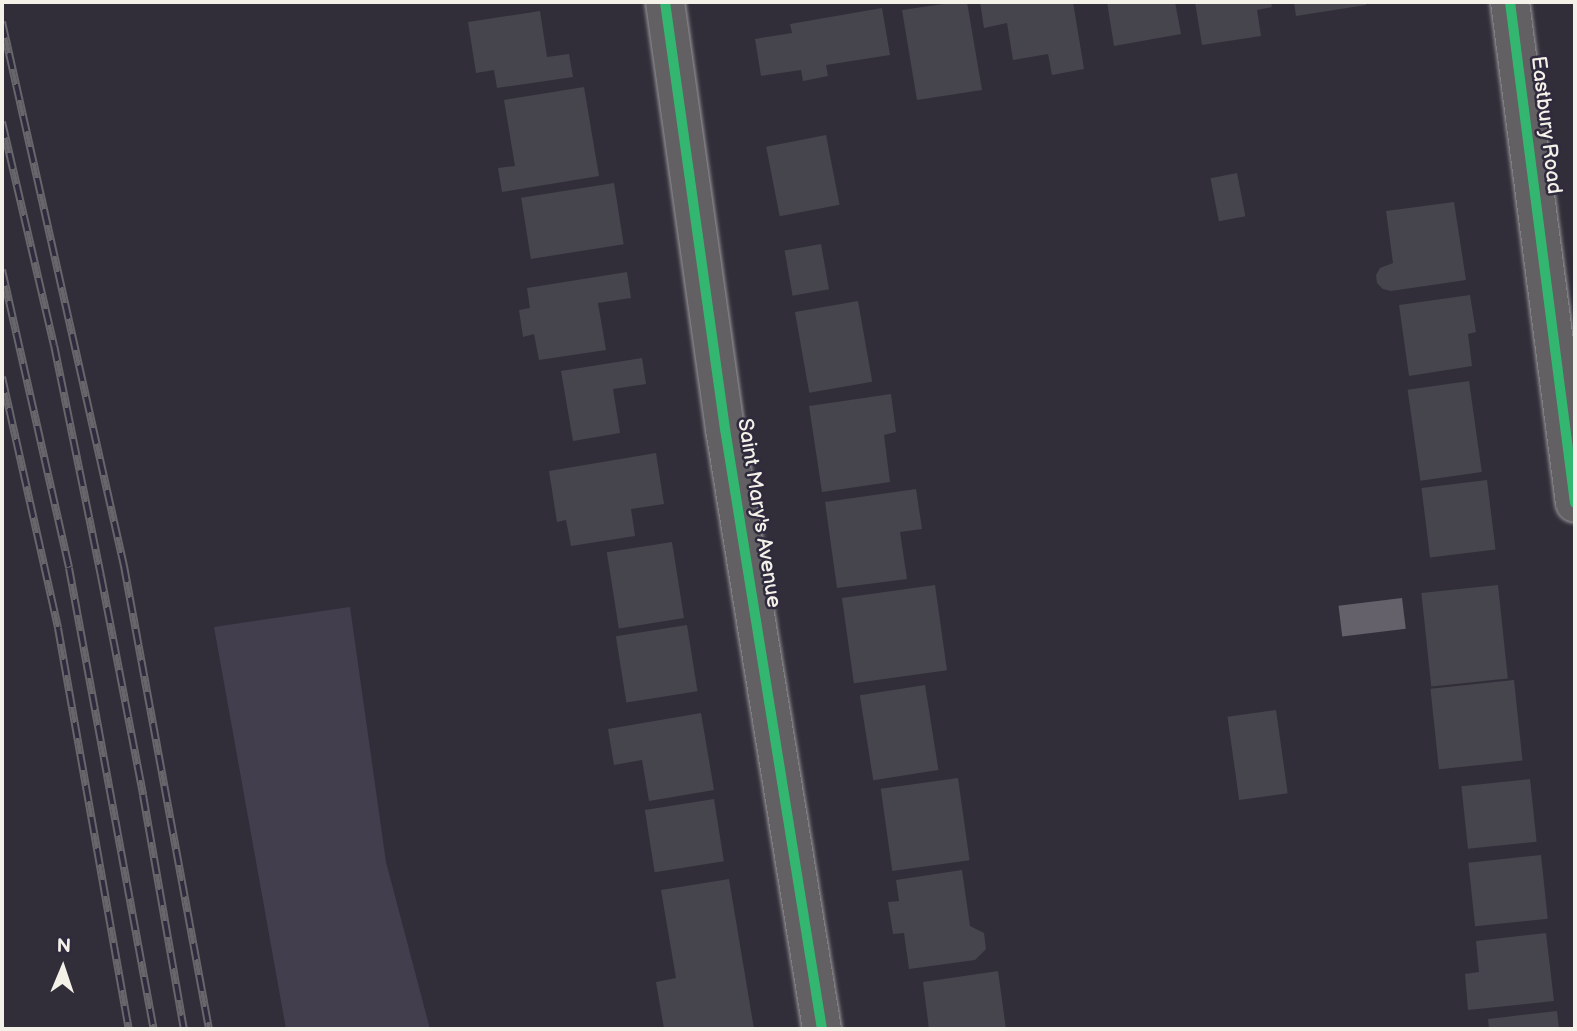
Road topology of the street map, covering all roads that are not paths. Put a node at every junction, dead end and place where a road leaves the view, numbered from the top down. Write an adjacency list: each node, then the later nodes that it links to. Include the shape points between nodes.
1 (665, 2): 4 (street, Saint Mary's Avenue, via 725,429)
2 (1510, 2): 3 (street, Eastbury Road)
3 (1575, 503)
4 (822, 1029)

